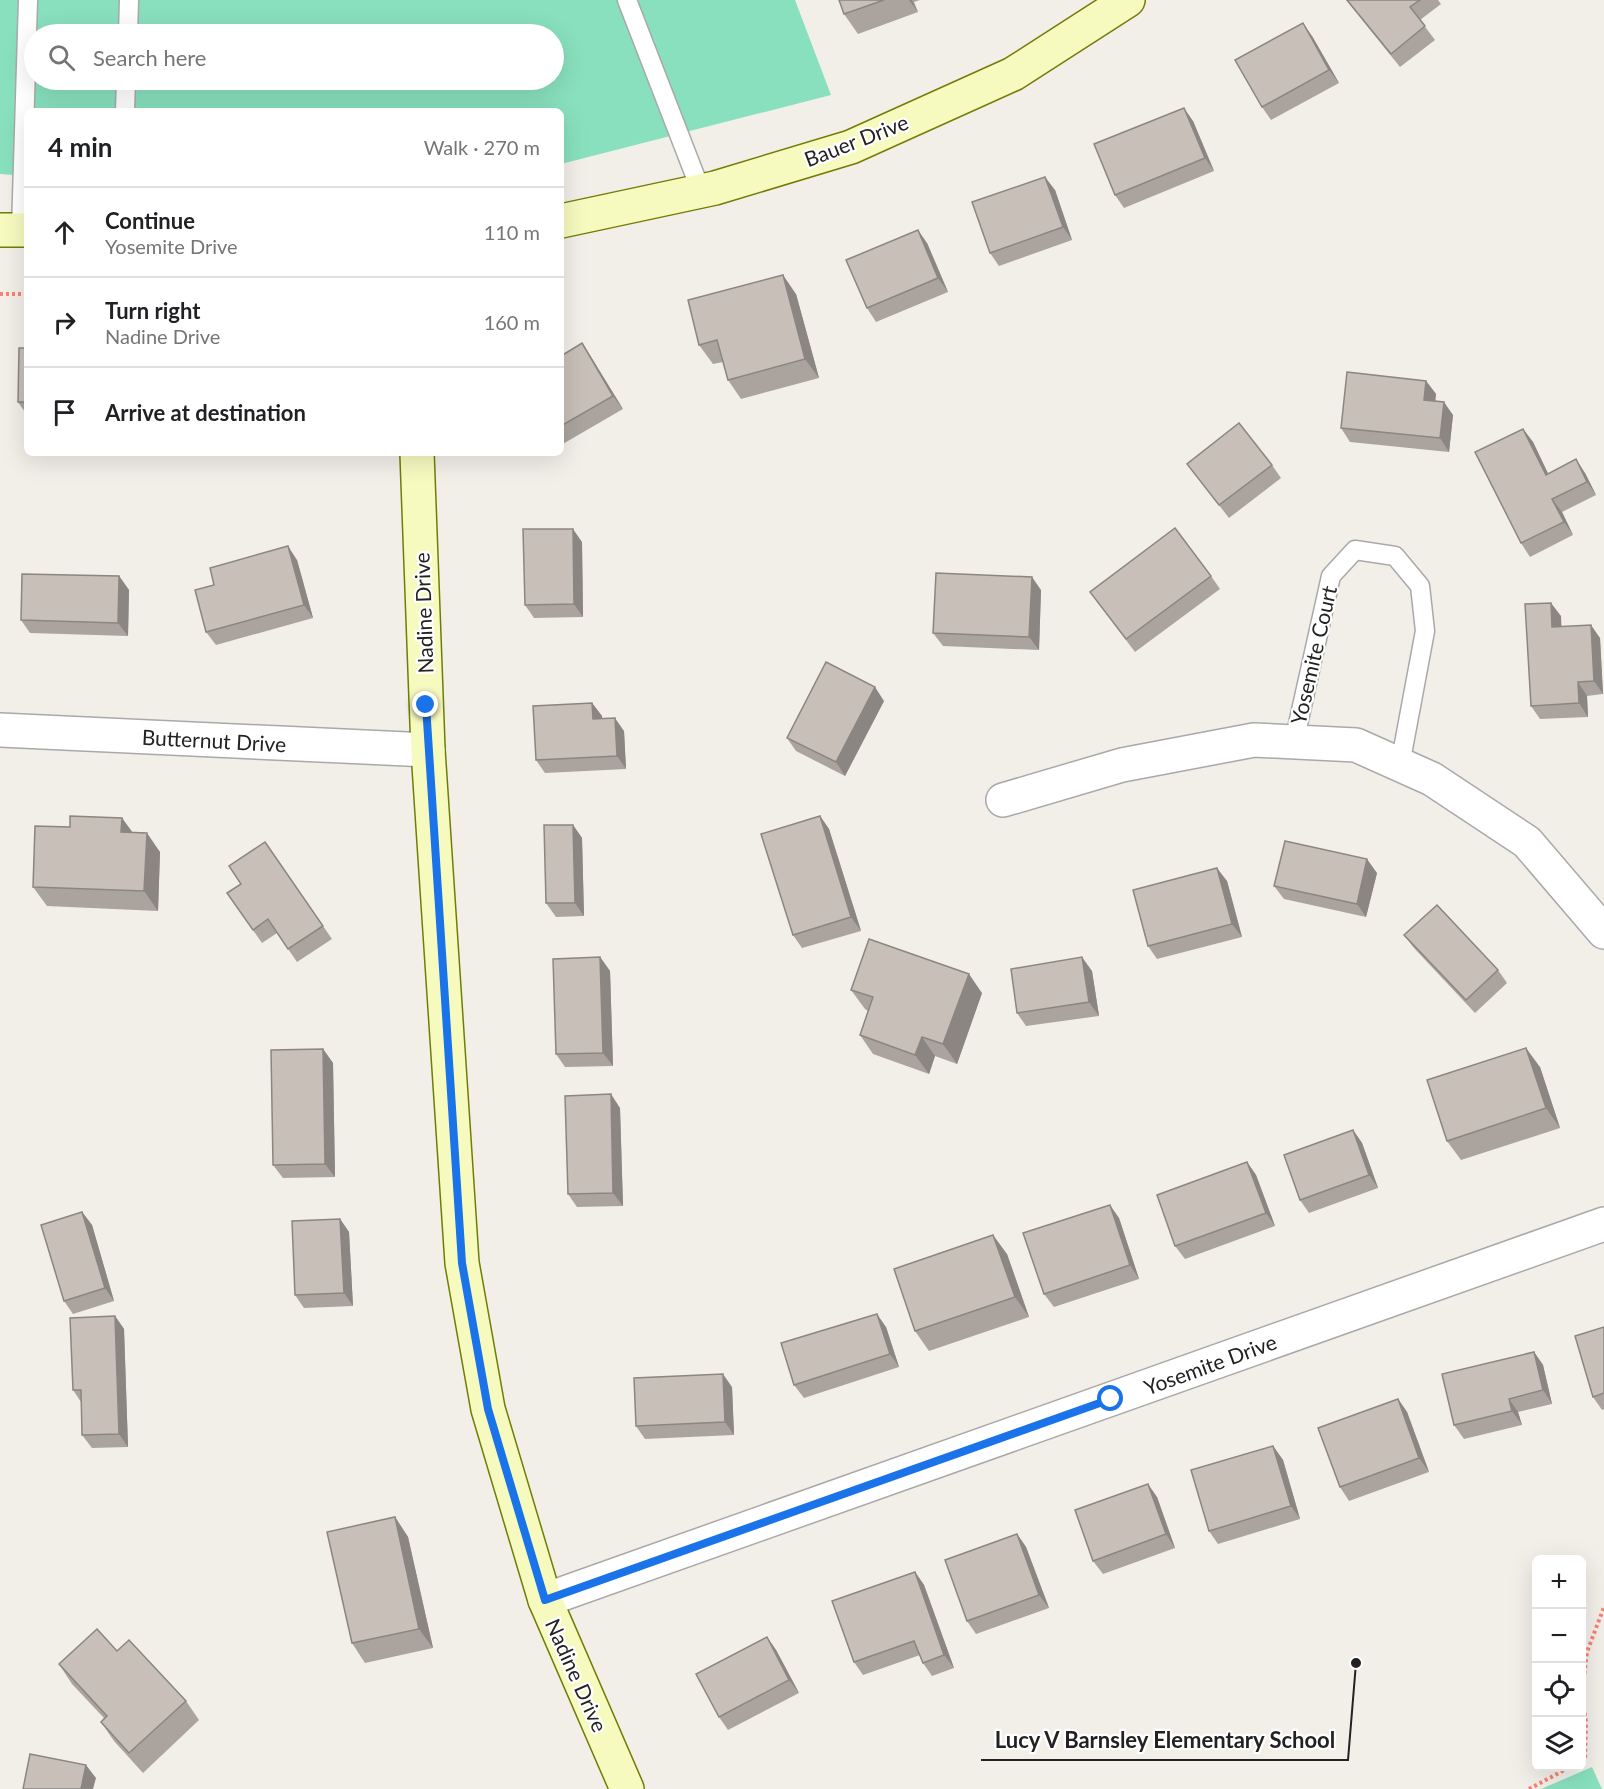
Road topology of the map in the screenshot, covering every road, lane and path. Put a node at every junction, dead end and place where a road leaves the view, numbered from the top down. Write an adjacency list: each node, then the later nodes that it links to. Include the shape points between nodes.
1 (28, 0): 5 (lane)
2 (129, 0): 6 (lane)
3 (627, 0): 10 (lane)
4 (1128, 0): 10 (street, Bauer Drive, via 1013,74 851,147)
5 (27, 24)
6 (128, 24)
7 (24, 77): 12 (lane)
8 (126, 90): 9 (lane)
9 (125, 108)
10 (701, 191): 11 (street, Bauer Drive)
11 (564, 220)
12 (16, 230)
13 (0, 294): 14 (path)
14 (24, 294)
15 (417, 456): 18 (street, Nadine Drive)
16 (0, 730): 18 (street, Butternut Drive)
17 (1294, 742): 19 (street, Yosemite Court, via 1356,745); 19 (lane, Yosemite Court, via 1331,576 1355,550 1395,556 1420,586 1425,632); 20 (street, Yosemite Court, via 1254,740 1122,765)
18 (428, 750): 23 (street, Nadine Drive, via 462,1263 488,1409)
19 (1400, 765): 21 (street, Yosemite Court, via 1432,779 1527,842)
20 (1003, 800)
21 (1604, 932)
22 (1604, 1224): 23 (street, Yosemite Drive)
23 (545, 1600): 27 (street, Nadine Drive)
24 (1604, 1607): 25 (path, via 1587,1652 1582,1694)
25 (1585, 1717)
26 (1564, 1771): 28 (path)
27 (627, 1789)
28 (1529, 1789)

